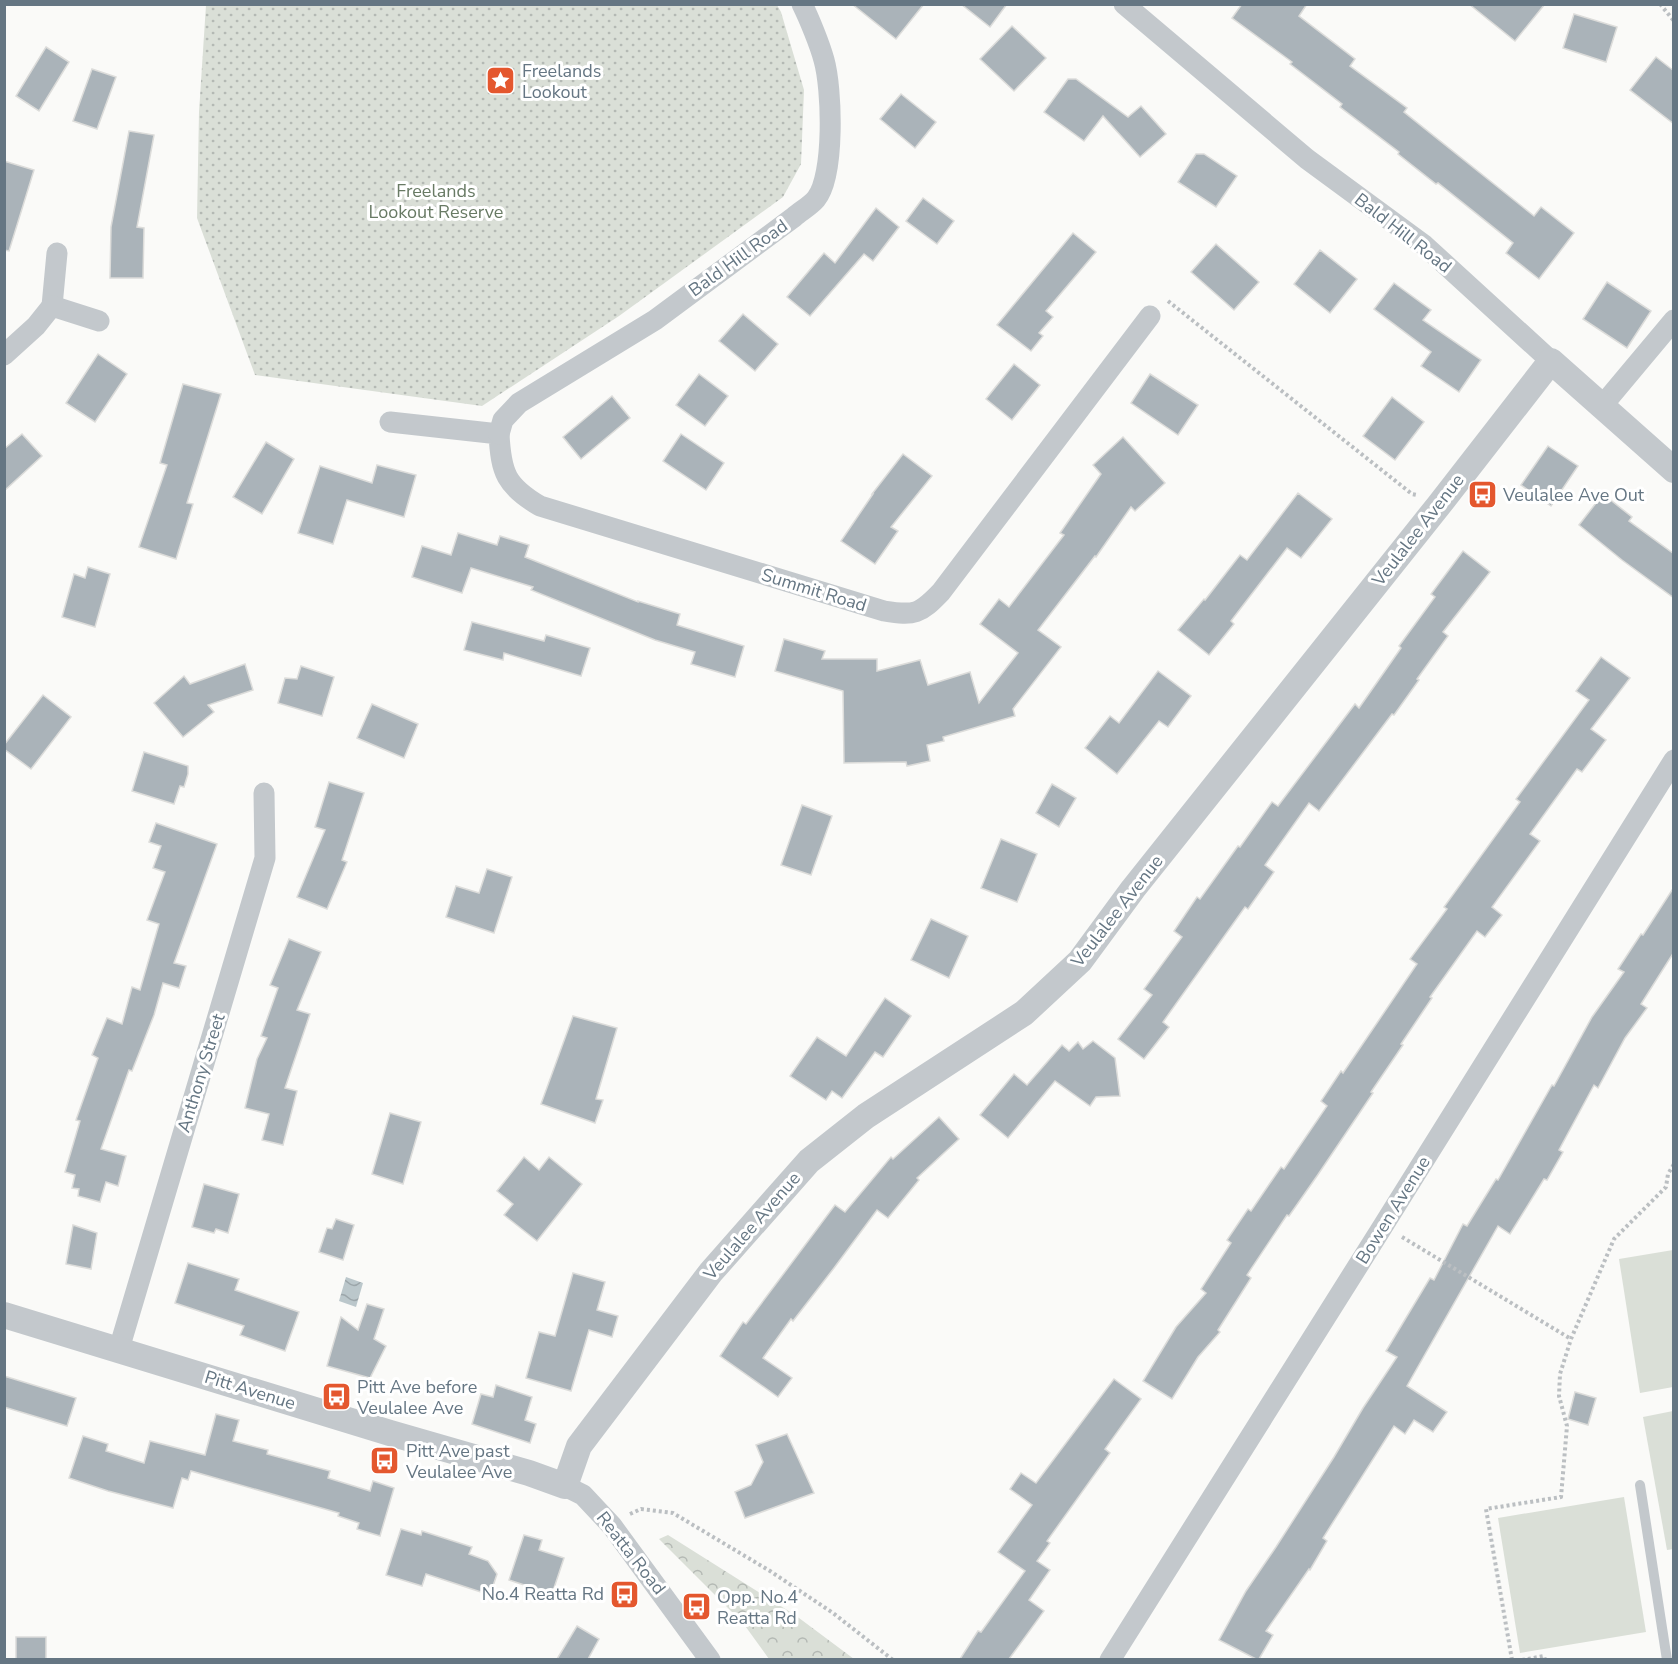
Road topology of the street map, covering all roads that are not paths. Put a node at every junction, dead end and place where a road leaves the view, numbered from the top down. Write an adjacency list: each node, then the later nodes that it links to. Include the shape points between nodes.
1 (802, 4): 12 (street, Bald Hill Road, via 824,60 830,106 829,157 825,181 816,199 655,320 519,403 504,420)
2 (1124, 4): 9 (street, Bald Hill Road, via 1307,159 1424,245)
3 (57, 253): 4 (street)
4 (52, 306): 7 (street); 8 (street)
5 (1150, 316): 12 (street, Summit Road, via 941,592 926,608 906,615 540,506 521,495 508,478 501,459)
6 (1674, 320): 10 (street)
7 (99, 321)
8 (4, 355)
9 (1551, 361): 10 (street, Bald Hill Road); 19 (street, Veulalee Avenue, via 1080,961 1024,1013 866,1116 809,1161 711,1272 579,1446)
10 (1602, 406): 13 (street, Bald Hill Road)
11 (390, 422): 12 (street)
12 (499, 434)
13 (1674, 470)
14 (1674, 760): 21 (street, Bowen Avenue)
15 (264, 794): 17 (street, Anthony Street, via 265,858)
16 (4, 1315): 17 (street, Pitt Avenue)
17 (119, 1349): 19 (street, Pitt Avenue)
18 (1640, 1485): 22 (lane)
19 (565, 1486): 20 (street, Reatta Road, via 583,1495 612,1526)
20 (710, 1659)
21 (1110, 1659)
22 (1667, 1659)

